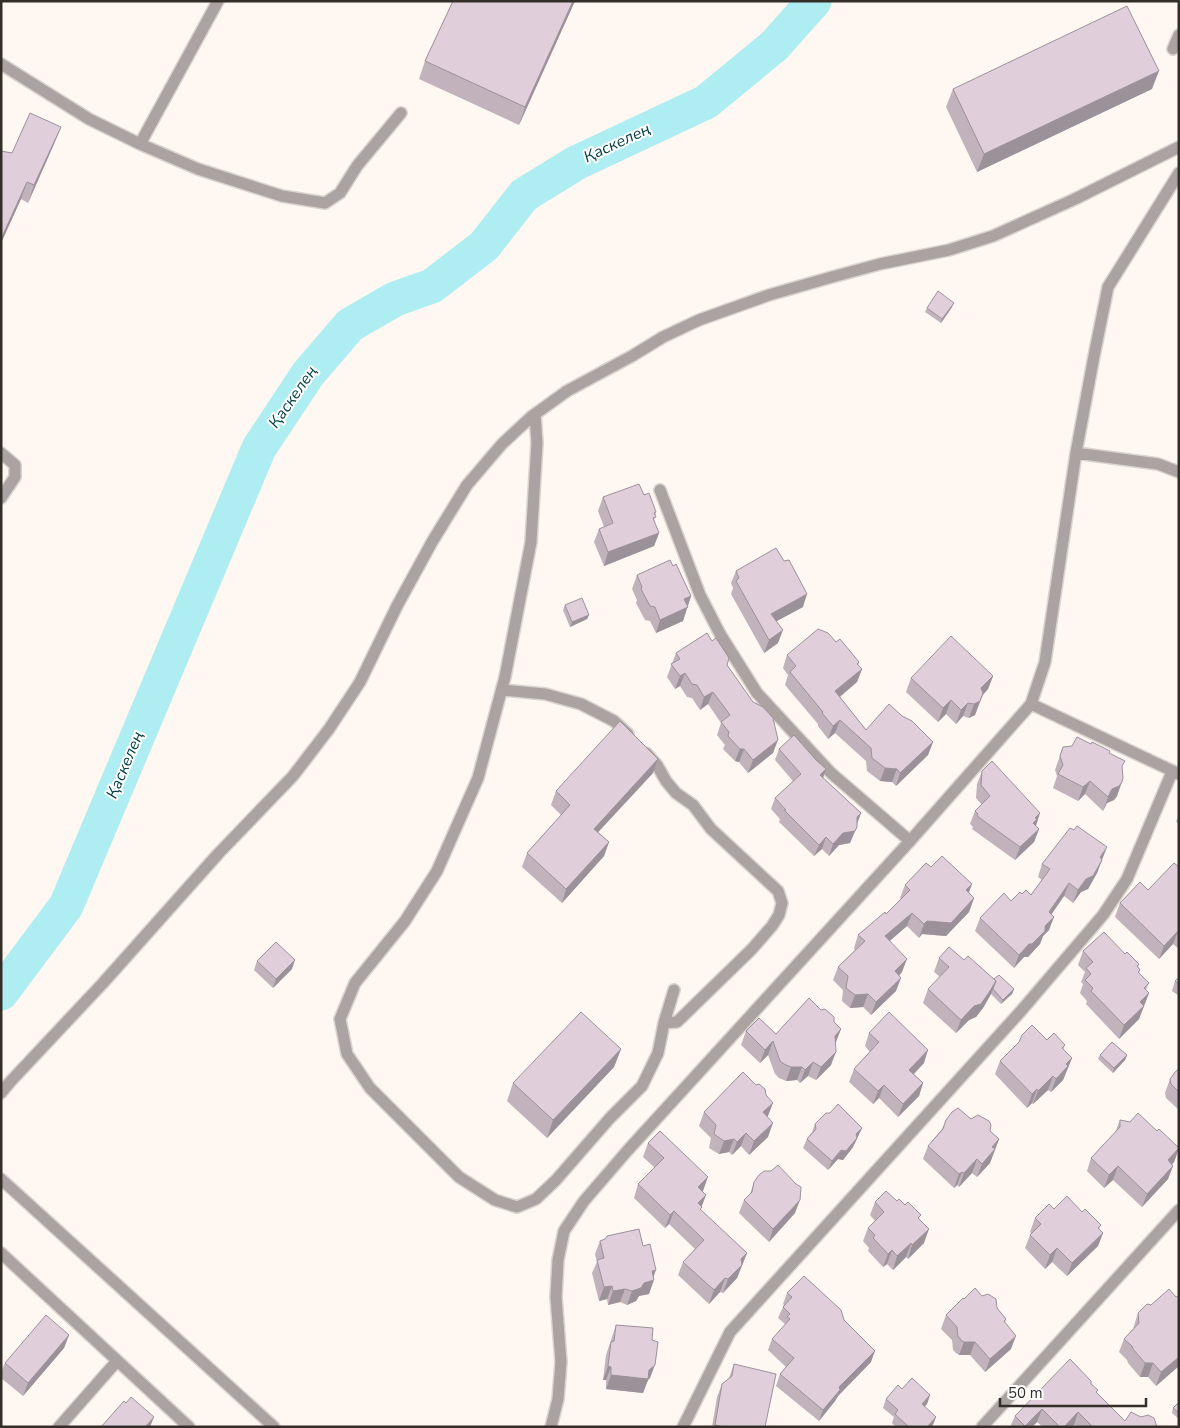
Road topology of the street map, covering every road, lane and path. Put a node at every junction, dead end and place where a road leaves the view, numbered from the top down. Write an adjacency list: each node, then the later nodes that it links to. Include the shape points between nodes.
1 (218, 1): 6 (lane)
2 (1179, 35): 3 (lane)
3 (1173, 49)
4 (1, 64): 6 (lane, via 89,119)
5 (401, 113): 6 (lane, via 357,166 340,194 325,203 282,196 198,169)
6 (140, 144)
7 (1179, 147): 9 (lane, via 993,236 949,250 832,277 699,320 567,392)
8 (1179, 173): 11 (lane, via 1108,287)
9 (535, 414): 15 (lane, via 537,443 531,542); 21 (lane, via 502,444 467,485 397,606 360,682 293,776)
10 (1, 453): 14 (lane, via 15,465 15,477)
11 (1076, 453): 12 (lane, via 1158,464); 16 (lane, via 1045,662)
12 (1179, 472)
13 (660, 490): 18 (lane, via 700,595 757,693 831,773)
14 (1, 498)
15 (502, 690): 20 (lane, via 545,694 581,704 614,721 657,765 676,793 693,805 712,829 778,891 782,903 780,914 772,926 677,1022); 20 (lane, via 478,778 437,871 405,921 355,983 340,1019 347,1054 370,1088 459,1177 496,1200 517,1207 536,1199 556,1180 642,1086 658,1053)
16 (1032, 704): 17 (lane); 18 (lane)
17 (1176, 773): 30 (lane, via 1127,879 1104,915 730,1332)
18 (910, 841): 29 (lane, via 628,1150 584,1201 564,1231 556,1297 560,1362 558,1399)
19 (674, 990): 20 (lane)
20 (664, 1023)
21 (1, 1093)
22 (1, 1179): 28 (lane)
23 (1179, 1210): 31 (lane)
24 (1, 1253): 25 (lane)
25 (117, 1361): 26 (lane); 27 (lane)
26 (59, 1427)
27 (189, 1427)
28 (274, 1427)
29 (551, 1427)
30 (683, 1427)
31 (982, 1427)

